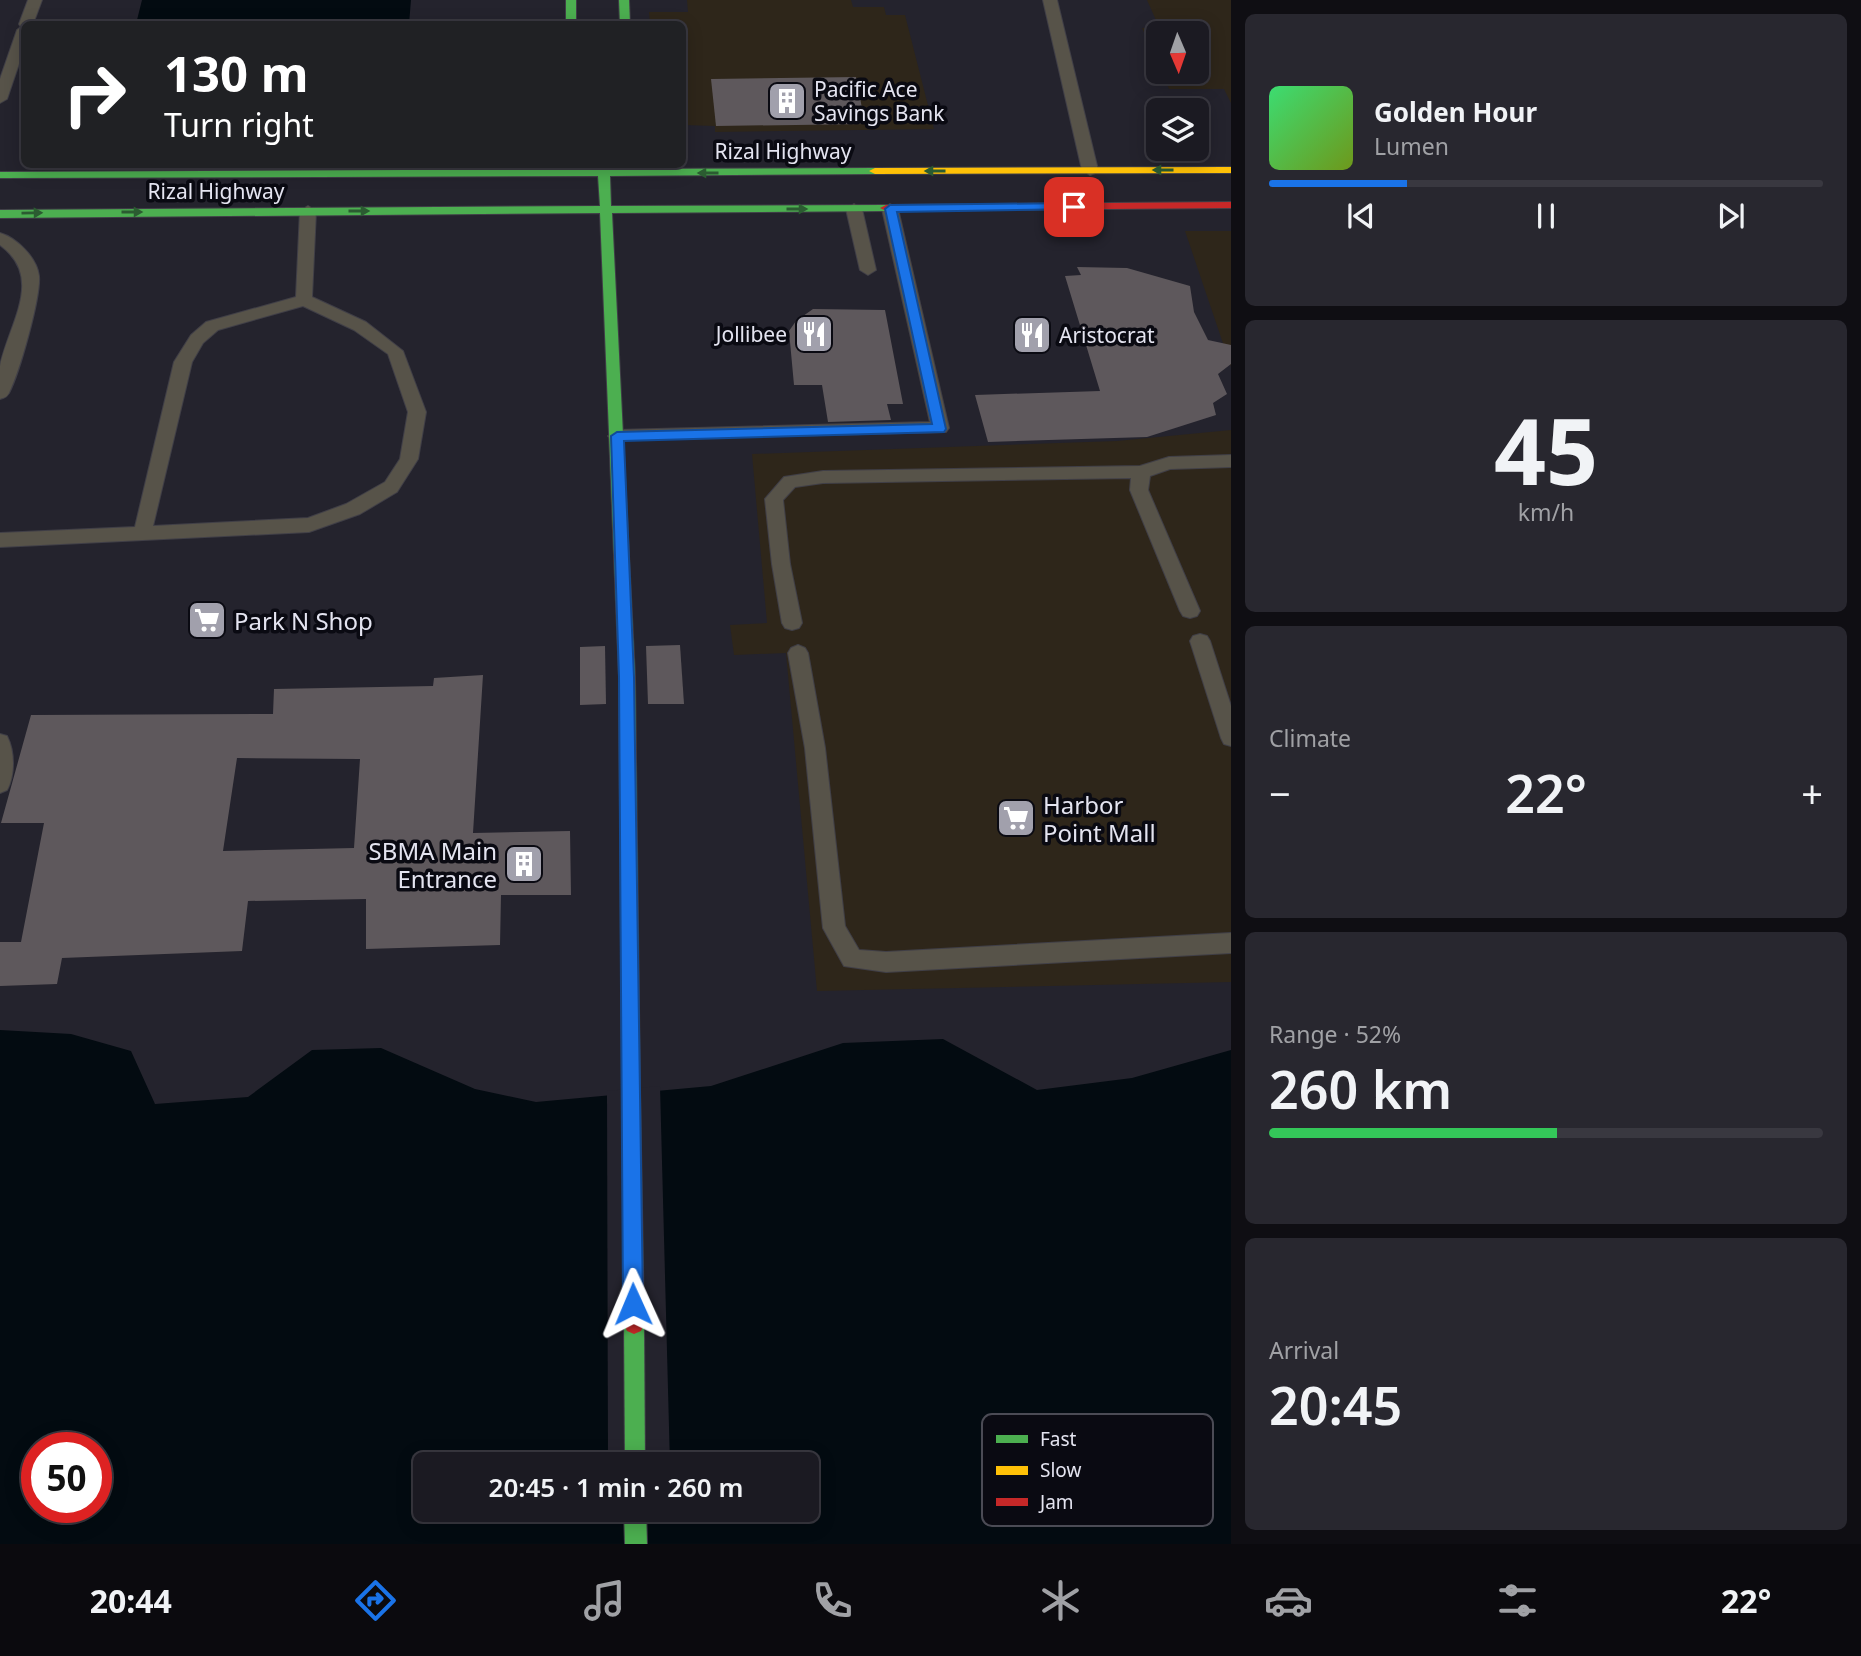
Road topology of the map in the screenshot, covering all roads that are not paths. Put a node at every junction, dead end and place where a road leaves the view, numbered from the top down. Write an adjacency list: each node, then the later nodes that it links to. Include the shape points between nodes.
1 (35, 0): 5 (lane)
2 (571, 0): 6 (main road)
3 (624, 0): 7 (main road)
4 (1051, 0): 11 (lane)
5 (27, 21)
6 (571, 21)
7 (625, 21)
8 (21, 39): 9 (lane)
9 (0, 99)
10 (604, 168): 11 (main road, Rizal Highway, one-way to 10); 13 (main road, Rizal Highway); 17 (main road)
11 (1090, 170): 12 (main road, Rizal Highway, one-way to 11)
12 (1231, 170)
13 (0, 175)
14 (1231, 205): 16 (main road, Rizal Highway)
15 (854, 209): 16 (main road, Rizal Highway); 17 (main road, Rizal Highway, one-way to 15); 21 (lane)
16 (890, 209): 24 (lane, via 940,429)
17 (606, 210): 18 (main road, Rizal Highway, one-way to 17); 24 (main road)
18 (307, 211): 19 (main road, Rizal Highway, one-way to 18); 22 (lane)
19 (0, 214)
20 (0, 238): 23 (lane, via 26,259 32,277)
21 (868, 270)
22 (304, 300): 27 (lane, via 212,326 197,339 183,362); 27 (lane, via 360,326 395,351 416,412 409,459 391,487 353,509 309,525)
23 (0, 393)
24 (617, 436): 37 (main road, via 627,677)
25 (1231, 461): 26 (lane, via 1169,463)
26 (1141, 472): 29 (lane, via 1139,490); 30 (lane, via 790,481 774,499)
27 (142, 535): 28 (lane)
28 (2, 546)
29 (1190, 611)
30 (792, 623)
31 (1199, 641): 33 (lane)
32 (798, 653): 36 (lane, via 815,748 834,928 852,959 886,962)
33 (1231, 738)
34 (0, 742): 35 (lane)
35 (0, 784)
36 (1231, 943)
37 (635, 1452)
38 (635, 1522): 39 (main road)
39 (636, 1544)

